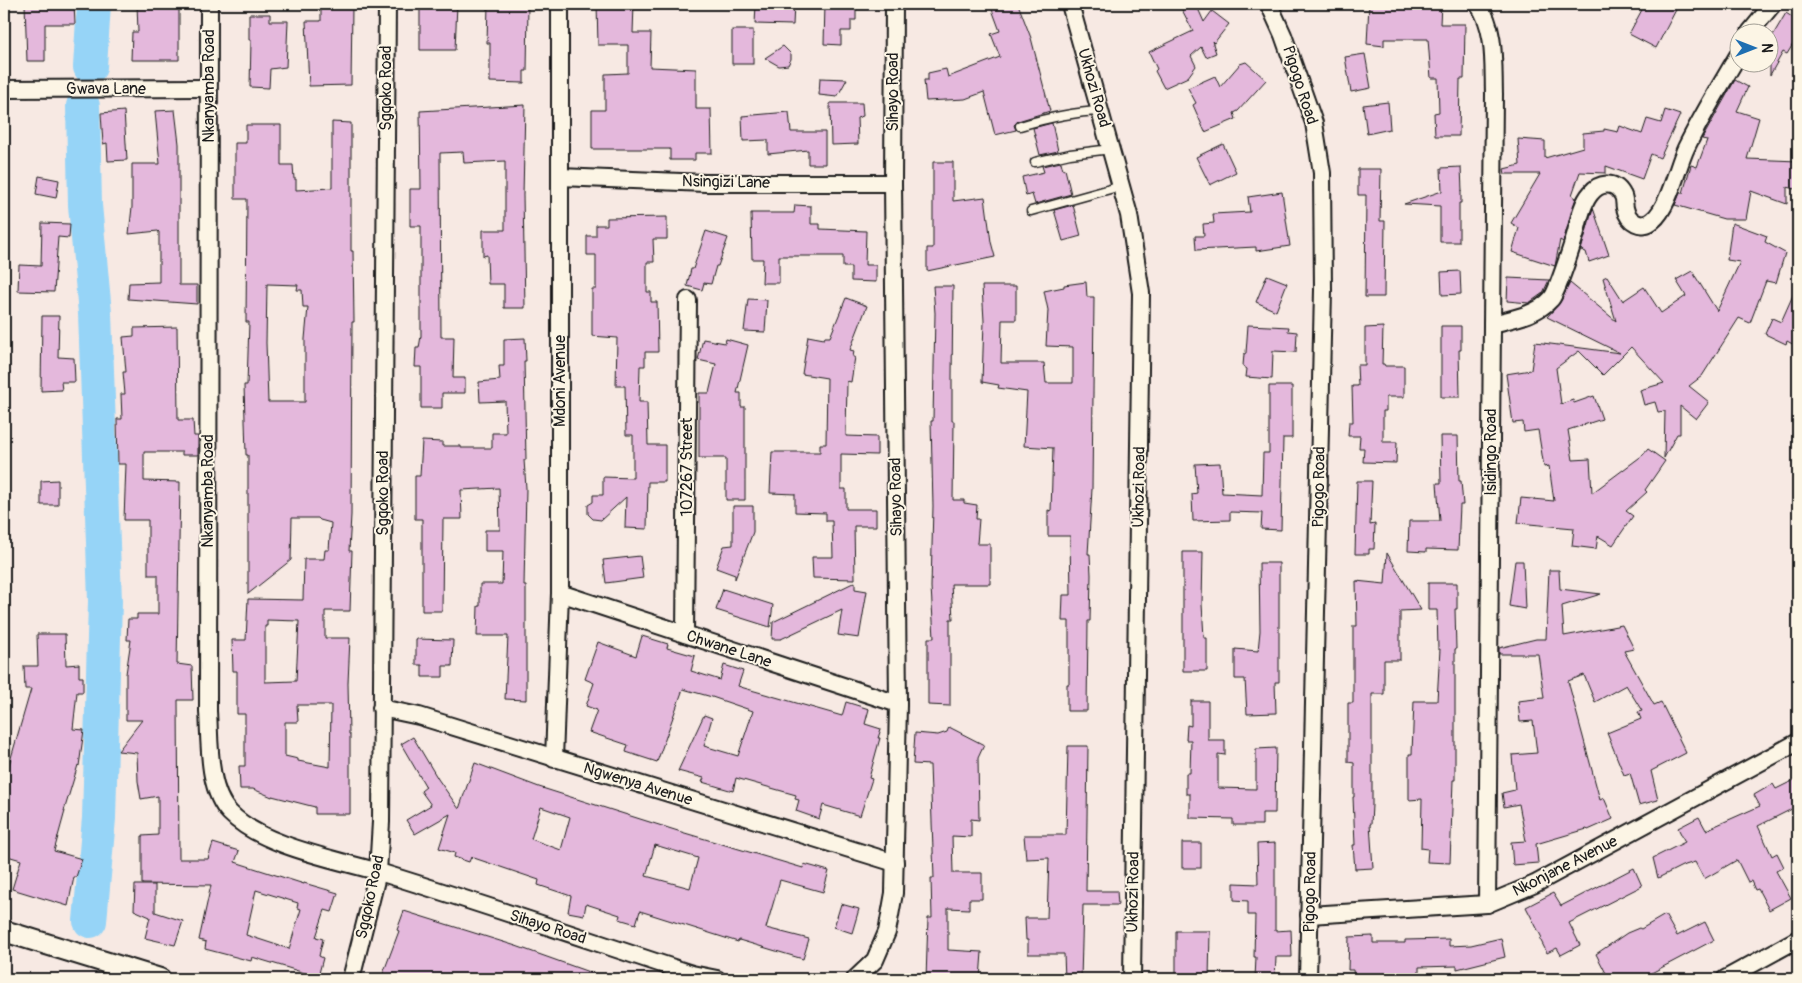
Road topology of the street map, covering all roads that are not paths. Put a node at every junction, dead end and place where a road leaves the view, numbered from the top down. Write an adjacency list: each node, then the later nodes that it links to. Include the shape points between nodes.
1 (209, 4): 11 (street, Nkanyamba Road)
2 (387, 4): 26 (street, Sgqoko Road)
3 (560, 4): 17 (street, Mdoni Avenue)
4 (894, 4): 18 (street, Sihayo Road)
5 (1070, 4): 13 (street, Ukhozi Road)
6 (1269, 4): 32 (street, Pigogo Road, via 1284,35 1314,123 1322,173 1323,300)
7 (1478, 4): 22 (street, Isidingo Road, via 1487,21 1494,84)
8 (1773, 4): 9 (street)
9 (1758, 22)
10 (1730, 70): 22 (street, via 1686,148 1658,215 1645,224 1634,222 1627,213 1623,194 1607,184 1599,186 1587,198 1552,299 1528,314)
11 (208, 88): 12 (street, Gwava Lane); 30 (street, Nkanyamba Road, via 208,711 215,781 221,800 241,823 311,854)
12 (4, 89)
13 (1100, 111): 14 (lane, via 1056,116); 15 (street, Ukhozi Road)
14 (1020, 126)
15 (1111, 149): 16 (lane); 19 (street, Ukhozi Road)
16 (1035, 162)
17 (560, 177): 18 (street, Nsingizi Lane, via 705,183); 23 (street, Mdoni Avenue)
18 (893, 184): 25 (street, Sihayo Road)
19 (1121, 186): 20 (lane); 39 (street, Ukhozi Road, via 1129,215 1141,293)
20 (1031, 211)
21 (688, 300): 24 (street, 107267 Street)
22 (1492, 324): 31 (street, Isidingo Road)
23 (560, 593): 24 (street, Chwane Lane); 28 (street, Mdoni Avenue)
24 (685, 634): 25 (street, Chwane Lane)
25 (898, 704): 29 (street, Sihayo Road)
26 (381, 708): 28 (street, Ngwenya Avenue, via 419,716); 30 (street, Sgqoko Road)
27 (1798, 742): 31 (street, Nkonjane Avenue, via 1535,884)
28 (554, 759): 29 (street, Ngwenya Avenue)
29 (895, 863): 38 (street, Sihayo Road, via 887,932 875,960)
30 (378, 872): 36 (street, Sgqoko Road); 37 (street, Sihayo Road, via 692,974)
31 (1487, 904): 32 (street, Nkonjane Avenue)
32 (1309, 916): 40 (street, Pigogo Road)
33 (4, 931): 35 (street)
34 (1798, 939): 41 (street)
35 (160, 979)
36 (351, 979)
37 (718, 979)
38 (855, 979)
39 (1132, 979)
40 (1308, 979)
41 (1725, 979)

